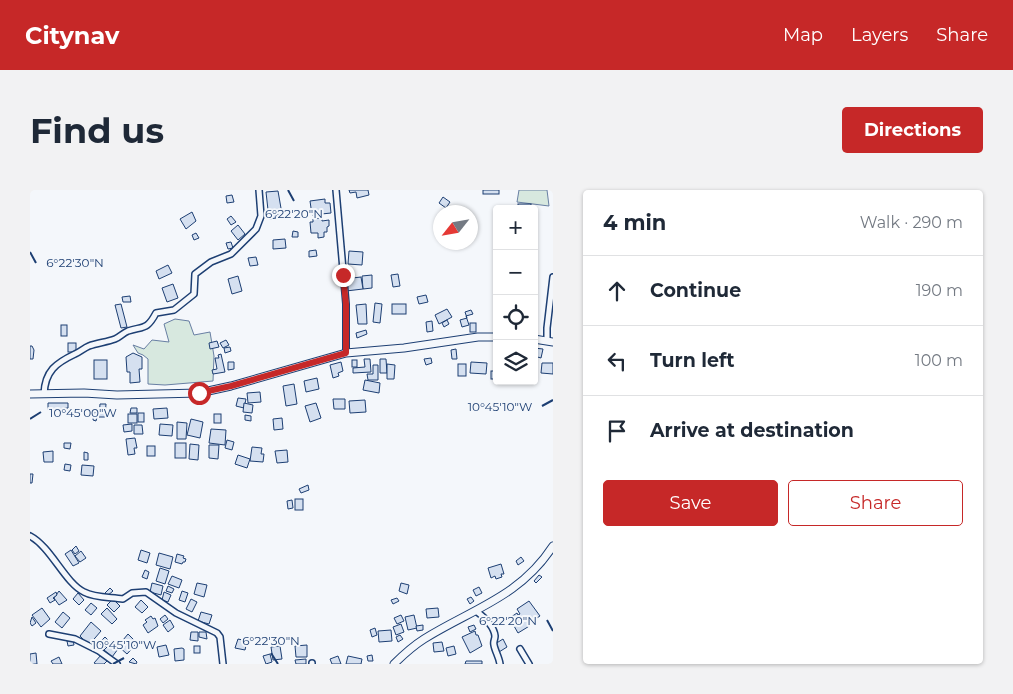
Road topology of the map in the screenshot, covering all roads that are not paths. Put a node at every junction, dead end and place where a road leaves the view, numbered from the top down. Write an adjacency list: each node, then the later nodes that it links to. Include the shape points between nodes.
1 (259, 190): 8 (street, via 261,216 256,229 231,254 211,262 195,274 194,294 174,310 156,313 148,326 130,330 63,358 44,382)
2 (336, 190): 6 (street, via 346,304)
3 (553, 277): 5 (street, via 547,328)
4 (493, 337): 6 (main road)
5 (550, 341)
6 (346, 353): 8 (main road, via 199,393)
7 (30, 394): 8 (main road)
8 (44, 394)
9 (30, 536): 15 (street, via 85,593 123,599 132,593 146,592 176,613 217,633)
10 (553, 546): 11 (main road, via 520,584)
11 (476, 611): 16 (main road, via 422,640); 17 (street, via 492,627)
12 (49, 634): 14 (street, via 75,638)
13 (520, 649): 18 (street)
14 (117, 664)
15 (223, 664)
16 (394, 664)
17 (500, 664)
18 (528, 664)

